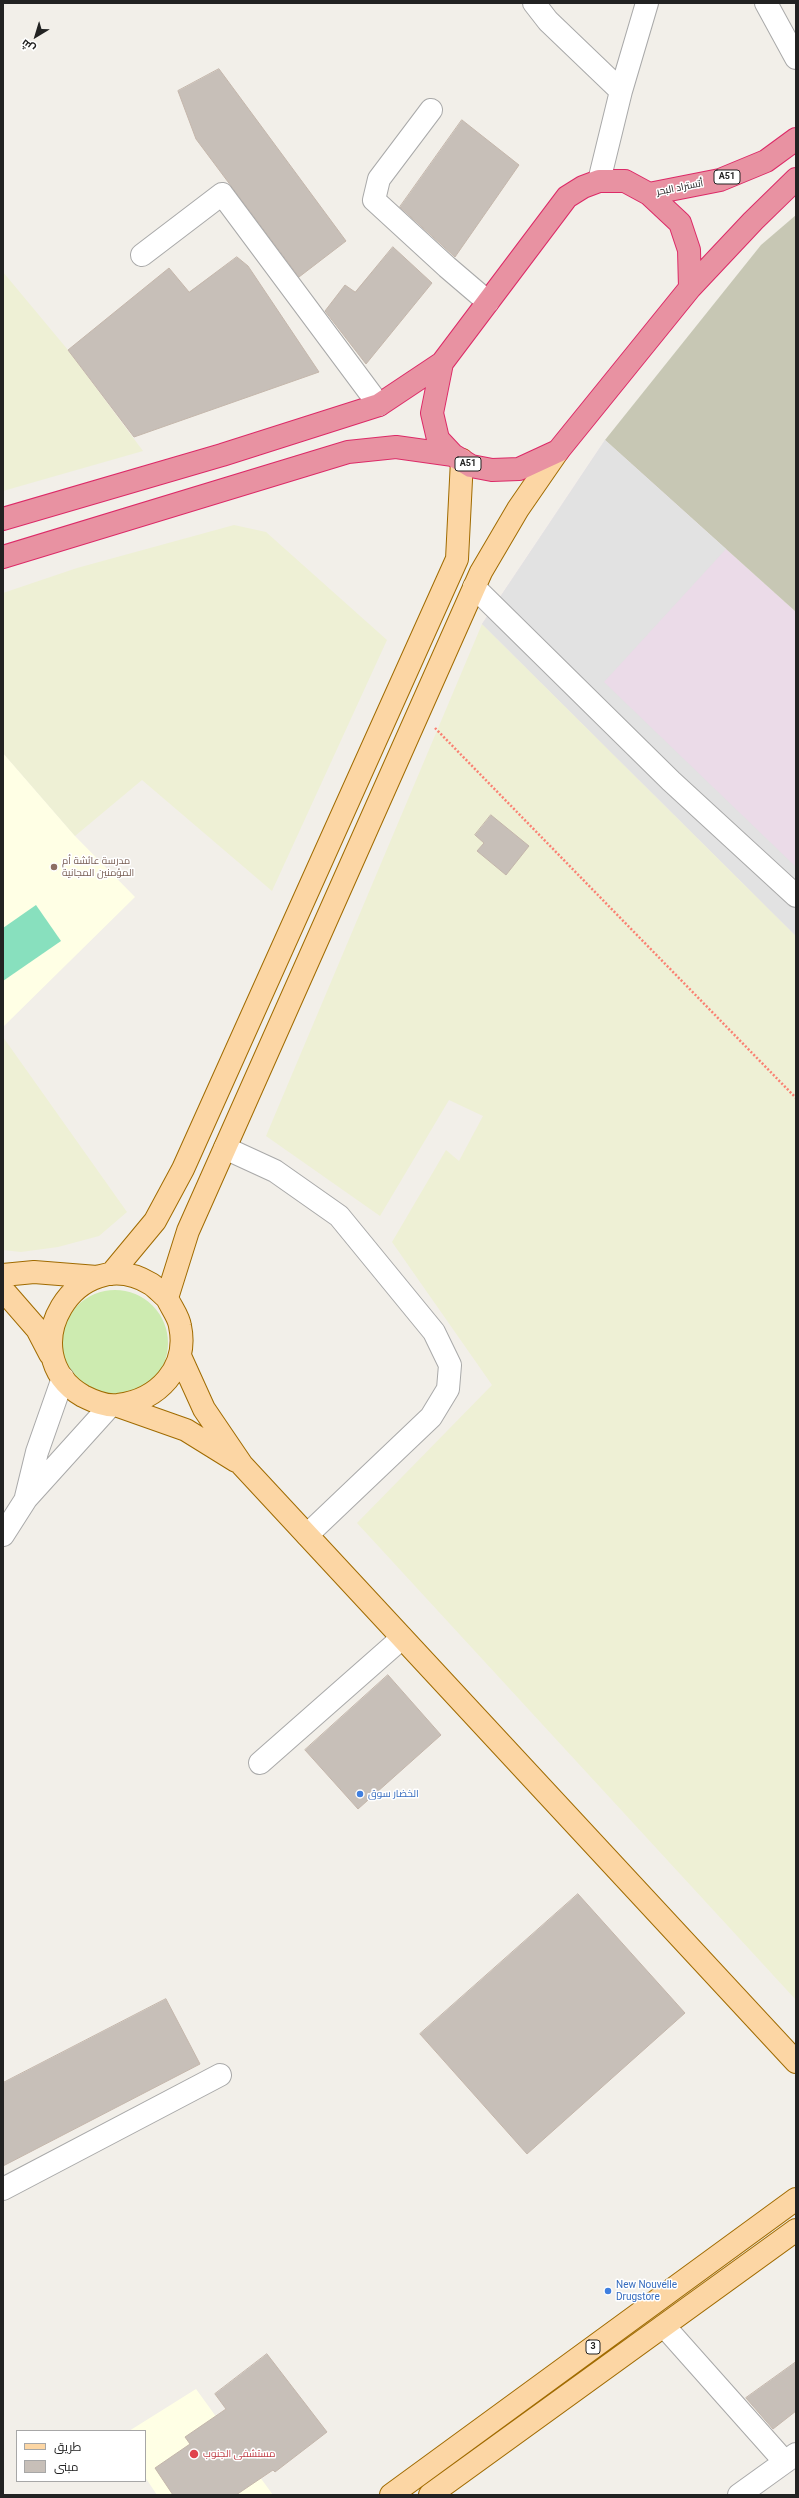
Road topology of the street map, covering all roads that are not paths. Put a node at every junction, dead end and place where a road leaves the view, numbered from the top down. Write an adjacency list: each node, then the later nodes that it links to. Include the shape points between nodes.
1 (534, 3): 5 (street, via 548,21)
2 (647, 3): 5 (street)
3 (766, 3): 4 (street)
4 (796, 58)
5 (621, 91): 9 (street)
6 (431, 110): 13 (street, via 379,180 374,200)
7 (796, 139): 10 (highway, أتستراد البحر / A51, via 766,161 720,180)
8 (796, 179): 12 (highway, A51, via 752,221)
9 (599, 182): 10 (highway, A51, via 625,181); 13 (highway, A51, via 583,187 567,197)
10 (649, 194): 12 (highway, A51, via 680,223 689,250)
11 (142, 255): 15 (street, via 222,194)
12 (690, 288): 16 (highway, A51)
13 (488, 302): 14 (highway, A51)
14 (442, 363): 15 (highway, A51); 17 (highway, A51, via 432,413 438,439)
15 (380, 405): 18 (highway, A51, via 222,455)
16 (558, 451): 17 (highway, A51, via 519,469 492,470 471,466); 20 (main road, via 518,509)
17 (458, 458): 19 (highway, A51, via 396,447 348,452); 24 (main road, via 457,559 183,1169 155,1221)
18 (3, 519)
19 (3, 558)
20 (474, 587): 21 (street, via 671,781); 22 (main road)
21 (796, 896)
22 (225, 1148): 26 (main road, via 188,1231); 33 (street, via 276,1171 339,1216 434,1332 450,1365 448,1389 431,1417)
23 (3, 1275): 24 (main road, via 34,1272)
24 (104, 1276): 26 (main road, via 132,1276 151,1284); 28 (main road, via 74,1290 57,1311 51,1337)
25 (3, 1290): 28 (main road, via 37,1329)
26 (167, 1298): 27 (main road, via 180,1325)
27 (180, 1356): 29 (main road, via 168,1381 145,1399); 30 (main road, via 204,1409)
28 (59, 1371): 29 (main road, via 81,1395 92,1401); 31 (street)
29 (114, 1406): 30 (main road, via 186,1430); 31 (street)
30 (242, 1465): 33 (main road)
31 (26, 1499): 32 (street)
32 (3, 1534)
33 (307, 1535): 34 (main road)
34 (402, 1638): 35 (street); 36 (main road)
35 (260, 1763)
36 (796, 2062)
37 (220, 2075): 38 (street)
38 (3, 2189)
39 (796, 2199): 41 (main road, 3)
40 (796, 2230): 42 (main road, 3)
41 (734, 2244): 42 (main road); 45 (main road, 3)
42 (749, 2264): 43 (main road, 3)
43 (664, 2326): 44 (street); 46 (main road, 3)
44 (791, 2458): 47 (street)
45 (391, 2495)
46 (430, 2495)
47 (738, 2495)

